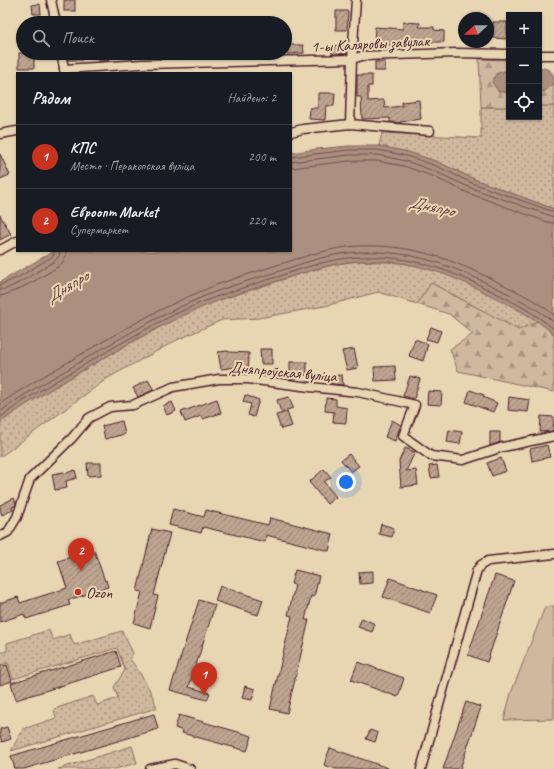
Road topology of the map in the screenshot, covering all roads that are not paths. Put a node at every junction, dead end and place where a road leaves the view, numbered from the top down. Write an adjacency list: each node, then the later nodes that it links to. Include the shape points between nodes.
1 (51, 0): 3 (street)
2 (356, 0): 7 (street)
3 (54, 16)
4 (506, 54): 7 (street, 1-ы Каляровы завулак, via 362,56)
5 (542, 55): 6 (street)
6 (554, 55)
7 (352, 59): 9 (street, 1-ы Каляровы завулак, via 142,64); 10 (street)
8 (63, 60): 9 (street)
9 (65, 71)
10 (350, 124): 12 (street); 13 (street)
11 (16, 130): 14 (street)
12 (430, 131)
13 (292, 132)
14 (0, 134)
15 (16, 242): 16 (street)
16 (0, 250)
17 (554, 436): 18 (street, Дняпроўская вуліца, via 503,447 463,460 431,456 403,436 414,405 358,392 248,379 219,379 173,387 133,406 110,407 89,418 30,479 17,517 8,532)
18 (0, 536)
19 (554, 554): 22 (street, via 488,561 477,570)
20 (150, 769): 21 (street, via 174,764)
21 (190, 769)
22 (420, 769)

